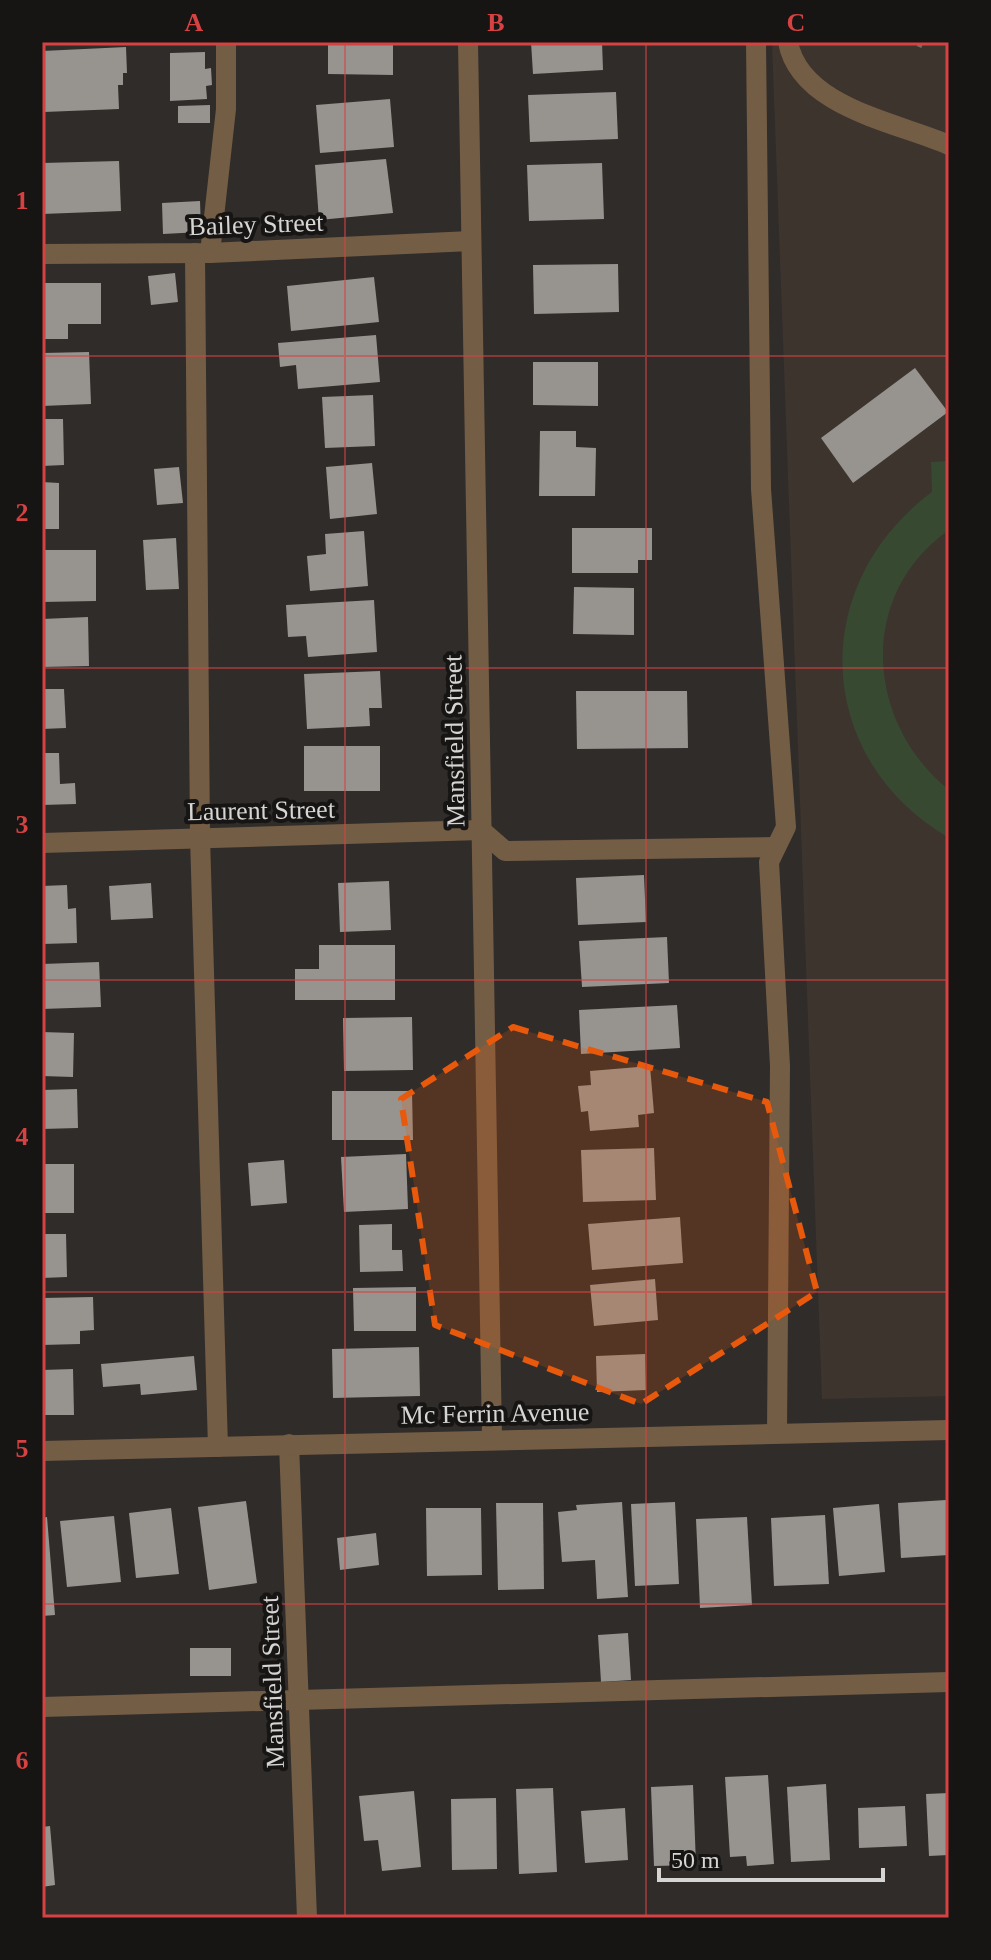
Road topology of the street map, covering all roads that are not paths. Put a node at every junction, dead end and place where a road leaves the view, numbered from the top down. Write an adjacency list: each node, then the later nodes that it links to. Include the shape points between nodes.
1 (226, 42): 7 (street, via 226,109)
2 (468, 42): 6 (street, Mansfield Street)
3 (756, 42): 12 (street, via 761,489 786,827)
4 (788, 42): 5 (street, via 792,62 842,106)
5 (949, 145)
6 (471, 241): 7 (street, Bailey Street); 9 (street, Mansfield Street)
7 (202, 253): 8 (street, Bailey Street); 10 (street)
8 (42, 254)
9 (481, 830): 10 (street, Laurent Street); 12 (street, via 505,851); 15 (street, Mansfield Street)
10 (200, 837): 11 (street, Laurent Street); 17 (street)
11 (42, 843)
12 (776, 847): 14 (street, via 769,862 780,1066)
13 (949, 1430): 14 (street, Mc Ferrin Avenue)
14 (777, 1433): 15 (street, Mc Ferrin Avenue)
15 (492, 1439): 16 (street, Mc Ferrin Avenue)
16 (289, 1444): 17 (street, Mc Ferrin Avenue); 20 (street, Mansfield Street)
17 (218, 1447): 18 (street, Mc Ferrin Avenue)
18 (42, 1451)
19 (949, 1682): 20 (street)
20 (298, 1700): 21 (street); 22 (street, Mansfield Street)
21 (42, 1707)
22 (307, 1918)

